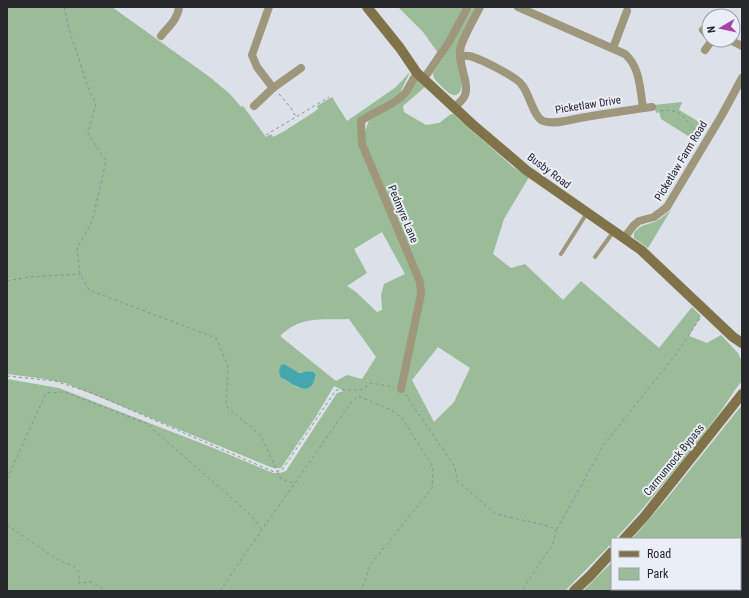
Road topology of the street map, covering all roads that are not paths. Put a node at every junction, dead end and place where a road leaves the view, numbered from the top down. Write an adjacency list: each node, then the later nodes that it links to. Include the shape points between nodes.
1 (178, 7): 9 (street, via 176,18)
2 (270, 7): 15 (street, via 252,55 257,67)
3 (367, 7): 13 (main road, Busby Road)
4 (468, 7): 13 (street, via 449,42)
5 (480, 7): 11 (street, via 461,47)
6 (518, 7): 7 (street)
7 (534, 10): 10 (street)
8 (627, 11): 10 (street)
9 (165, 34)
10 (613, 48): 19 (street, via 629,57 637,69)
11 (460, 57): 17 (street, via 465,94); 19 (street, Picketlaw Drive, via 467,55 479,59 522,84 536,115 544,122)
12 (301, 68): 15 (street)
13 (420, 76): 17 (main road, Busby Road); 27 (street, Pedmyre Lane, via 405,93 361,121 362,144 420,282 421,294)
14 (742, 78): 22 (street, Picketlaw Farm Road, via 667,207 654,217 634,224)
15 (273, 88): 16 (street)
16 (254, 106)
17 (455, 107): 20 (main road, Busby Road, via 526,170)
18 (652, 107): 19 (street, Picketlaw Drive)
19 (643, 108)
20 (587, 213): 21 (main road, Busby Road); 23 (lane)
21 (614, 231): 22 (main road, Busby Road); 24 (lane)
22 (624, 238): 25 (main road, Busby Road)
23 (561, 254)
24 (595, 257)
25 (738, 340): 26 (main road, Busby Road)
26 (742, 350)
27 (401, 389)
28 (742, 394): 29 (main road, Carmunnock Bypass)
29 (625, 538)
30 (611, 553): 31 (main road)
31 (574, 591)

